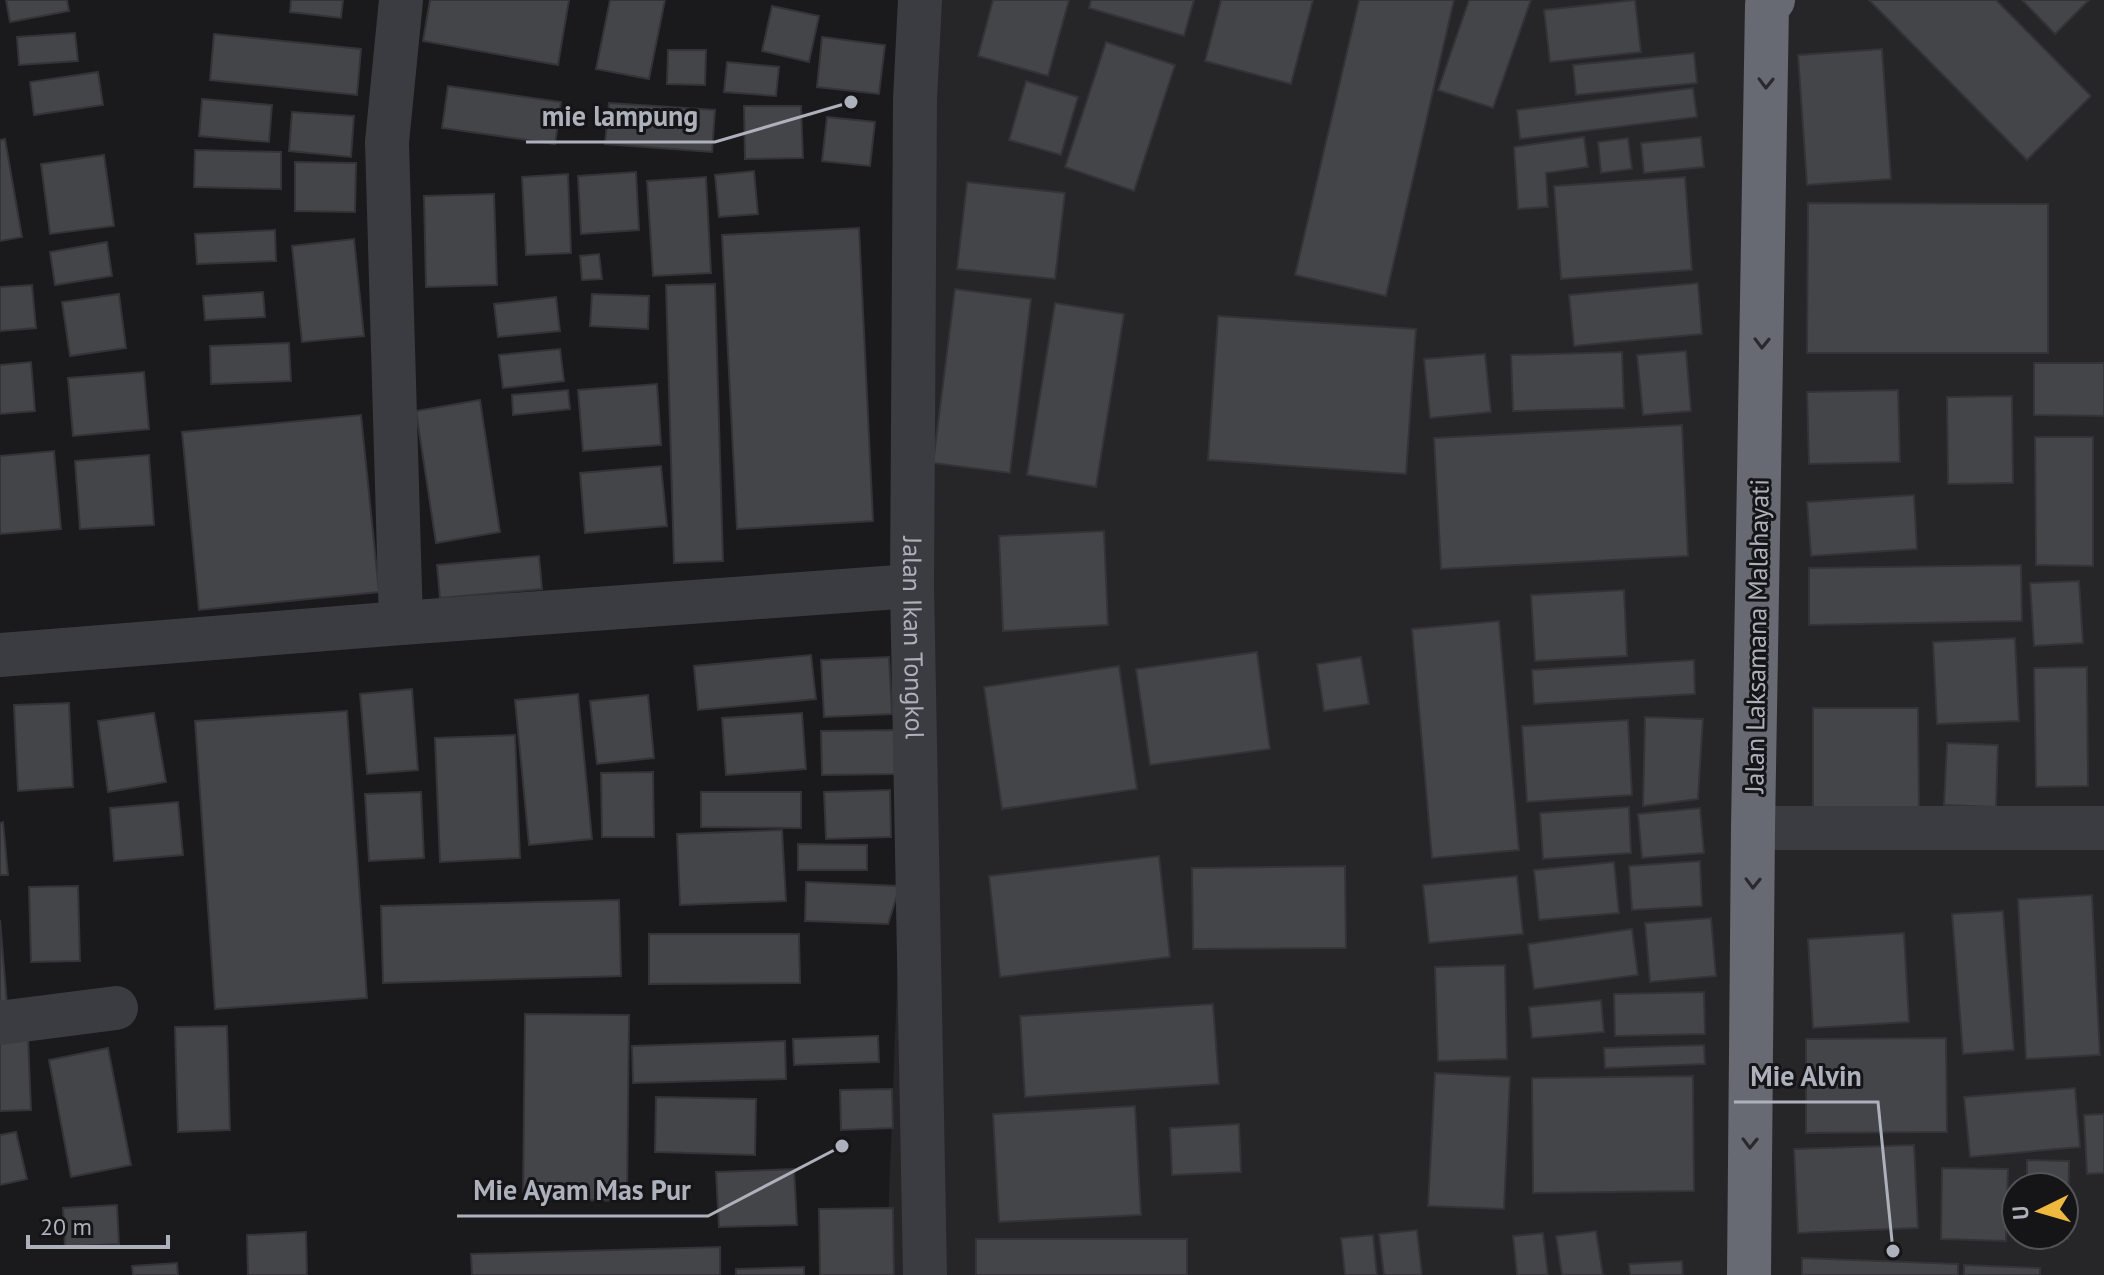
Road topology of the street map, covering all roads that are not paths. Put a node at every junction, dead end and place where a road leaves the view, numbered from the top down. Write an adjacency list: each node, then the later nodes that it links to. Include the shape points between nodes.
1 (401, 0): 5 (street, via 387,142)
2 (920, 0): 4 (street, Jalan Ikan Tongkol)
3 (1773, 0): 7 (highway, Jalan Laksamana Malahayati, one-way to 7, via 1767,5)
4 (912, 586): 5 (street); 11 (street, Jalan Ikan Tongkol)
5 (401, 623): 6 (street)
6 (0, 655)
7 (1753, 828): 8 (street); 12 (highway, Jalan Laksamana Malahayati, one-way to 12)
8 (2104, 828)
9 (116, 1008): 10 (street)
10 (0, 1023)
11 (925, 1275)
12 (1749, 1275)

